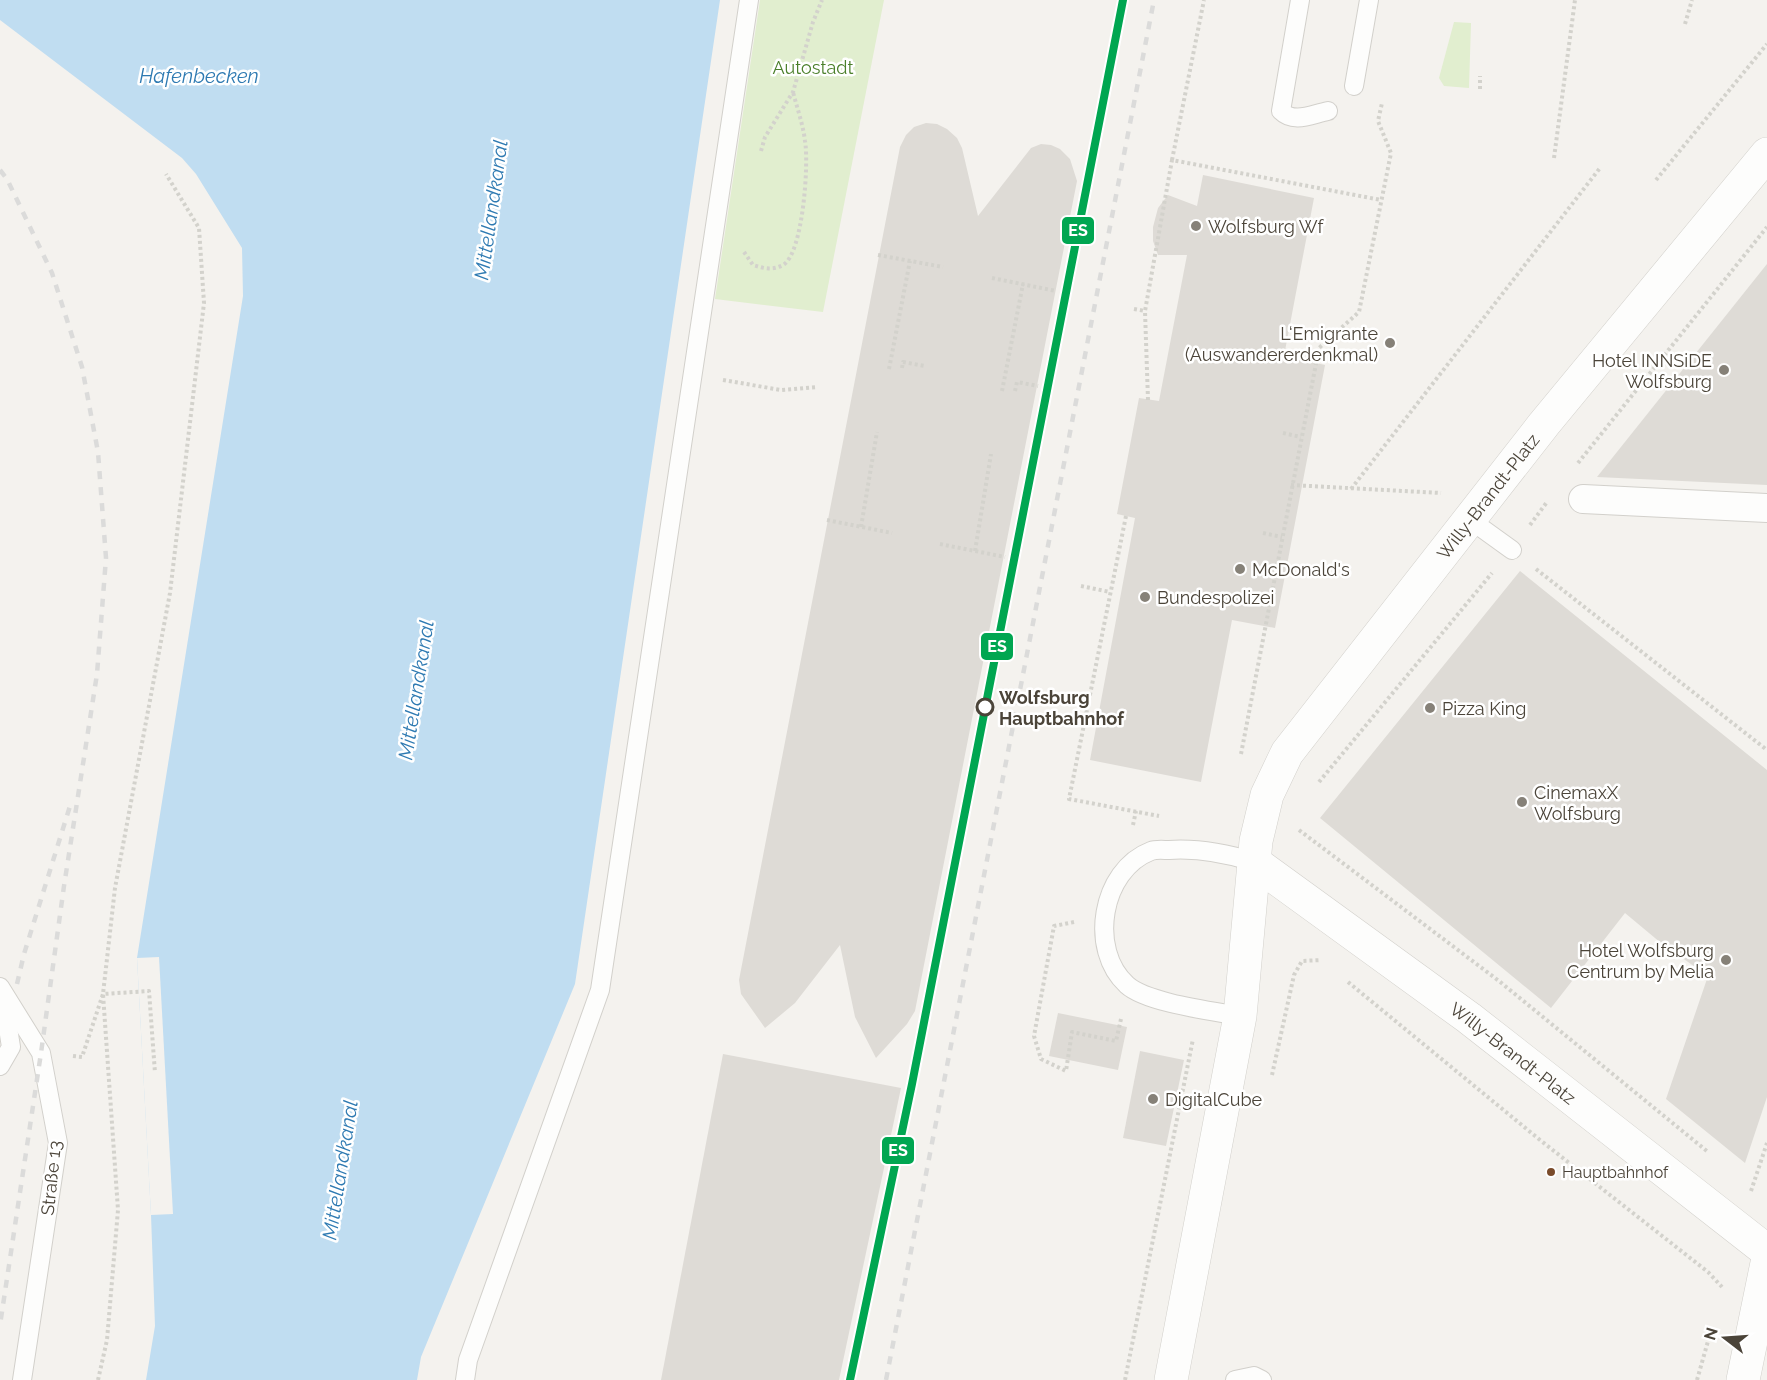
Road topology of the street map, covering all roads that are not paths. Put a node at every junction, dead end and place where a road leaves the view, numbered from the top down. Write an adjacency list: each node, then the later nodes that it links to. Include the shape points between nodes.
1 (749, 0): 19 (lane, via 600,990 468,1360)
2 (1300, 0): 5 (lane, via 1281,111 1295,119)
3 (1370, 0): 4 (lane)
4 (1354, 86)
5 (1329, 111)
6 (1767, 154): 9 (street, Willy-Brandt-Platz)
7 (1583, 499): 8 (street)
8 (1767, 508)
9 (1469, 519): 10 (lane); 11 (street, Willy-Brandt-Platz, via 1287,753 1267,795)
10 (1512, 550)
11 (1254, 862): 14 (street, Willy-Brandt-Platz); 14 (lane, via 1189,848 1151,851 1125,867 1110,893 1103,941 1110,962 1127,986 1159,1000); 16 (street, Willy-Brandt-Platz, via 1469,1018)
12 (0, 987): 18 (lane, Straße 13, via 41,1053 57,1143)
13 (0, 1010): 15 (lane, via 11,1047)
14 (1240, 1016): 20 (street, Willy-Brandt-Platz)
15 (0, 1066)
16 (1767, 1251)
17 (1767, 1263): 23 (street)
18 (22, 1380)
19 (465, 1380)
20 (1171, 1380)
21 (1235, 1380): 22 (lane, via 1254,1376)
22 (1262, 1380)
23 (1743, 1380)

